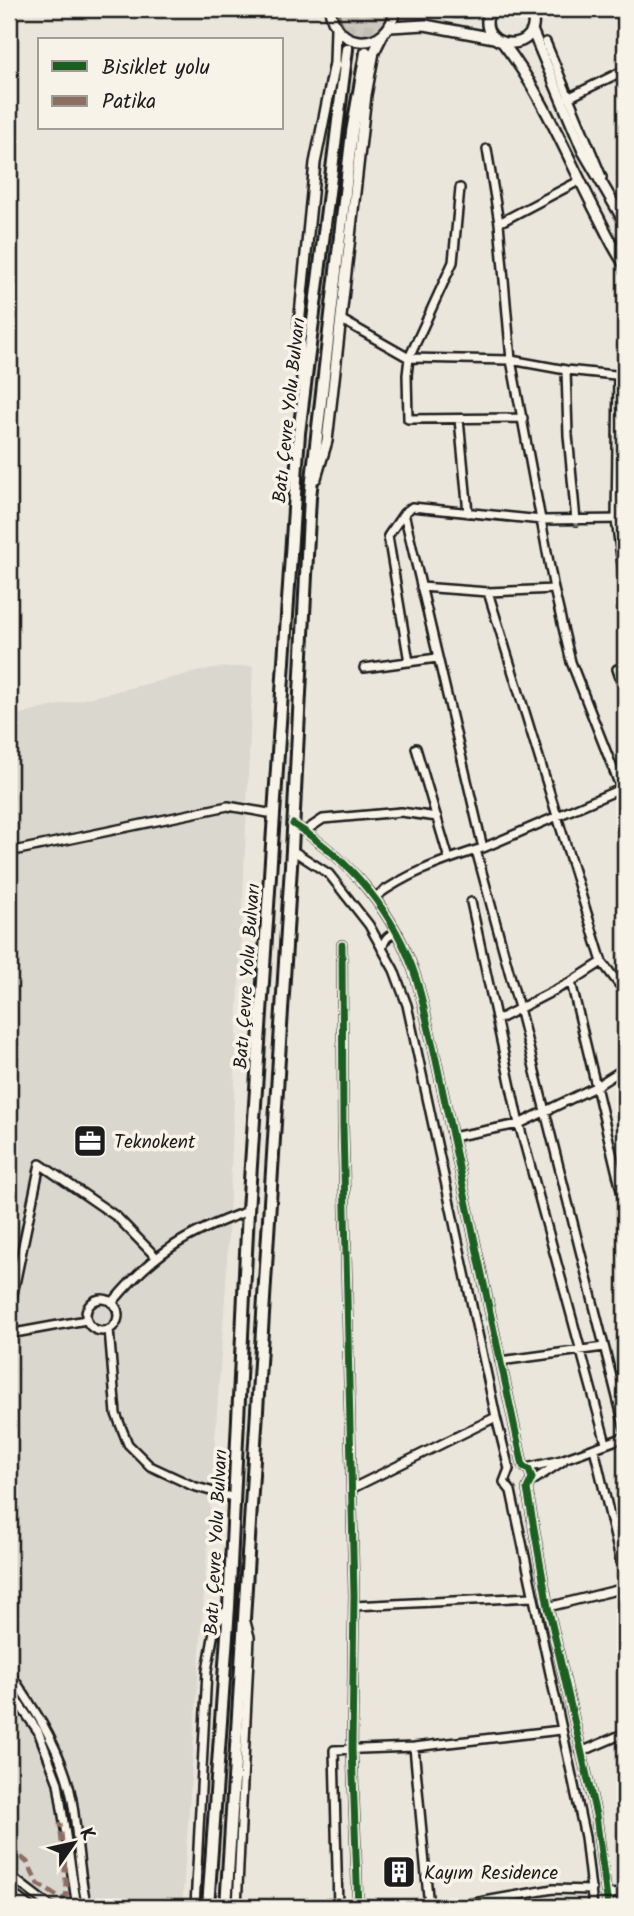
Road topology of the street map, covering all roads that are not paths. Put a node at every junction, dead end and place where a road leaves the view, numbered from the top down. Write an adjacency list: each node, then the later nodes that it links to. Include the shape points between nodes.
1 (330, 9): 7 (main road)
2 (395, 9): 8 (main road)
3 (438, 9): 4 (main road)
4 (475, 9)
5 (490, 9): 10 (main road, via 487,25)
6 (530, 9): 9 (main road)
7 (336, 27): 8 (main road, via 353,40 374,40); 28 (main road, via 335,63 315,163 299,325)
8 (387, 30): 10 (main road, via 425,25); 23 (main road, via 374,52 366,94)
9 (532, 30): 10 (main road, via 513,44); 19 (main road, via 577,139)
10 (499, 40): 17 (main road, via 539,96)
11 (545, 42): 15 (street)
12 (347, 49): 28 (highway, Batı Çevre Yolu Bulvarı)
13 (366, 52): 31 (highway, Batı Çevre Yolu Bulvarı, via 352,132)
14 (625, 70): 15 (street)
15 (568, 98): 19 (street)
16 (486, 149): 20 (street)
17 (579, 181): 20 (street); 22 (main road)
18 (460, 188): 24 (street, via 453,262)
19 (606, 191): 21 (main road)
20 (499, 223): 25 (street)
21 (625, 223)
22 (625, 265)
23 (342, 320): 24 (street); 31 (main road, via 327,441)
24 (409, 358): 25 (street); 30 (street, via 408,419)
25 (511, 360): 26 (street); 29 (street)
26 (566, 370): 27 (street); 37 (street)
27 (622, 376): 36 (street)
28 (304, 410): 50 (highway, Batı Çevre Yolu Bulvarı)
29 (523, 418): 30 (street); 35 (street)
30 (459, 419): 33 (street)
31 (310, 497): 53 (highway, Batı Çevre Yolu Bulvarı)
32 (404, 513): 33 (street, via 412,507); 38 (street); 43 (street, via 388,536)
33 (468, 513): 35 (street)
34 (625, 519): 36 (street)
35 (542, 520): 37 (street); 40 (street)
36 (615, 520): 37 (street); 39 (street)
37 (576, 521)
38 (421, 587): 41 (street); 42 (street)
39 (625, 587)
40 (554, 589): 41 (street); 48 (street, via 571,662)
41 (488, 592): 52 (street)
42 (438, 658): 43 (street); 55 (street)
43 (409, 662): 44 (street)
44 (364, 668)
45 (617, 669): 46 (street)
46 (625, 693)
47 (416, 748): 51 (street)
48 (623, 788): 49 (street); 52 (street)
49 (625, 799)
50 (274, 814): 57 (street, via 228,806); 75 (highway, Batı Çevre Yolu Bulvarı)
51 (436, 817): 54 (street, via 401,812 323,820); 58 (street)
52 (557, 818): 55 (street); 64 (street)
53 (293, 824): 54 (street); 56 (highway, Batı Çevre Yolu Bulvarı)
54 (305, 831): 59 (street, via 321,841)
55 (479, 849): 58 (street); 67 (street)
56 (292, 850): 63 (street, via 329,874); 103 (highway, Batı Çevre Yolu Bulvarı)
57 (9, 852)
58 (449, 859): 59 (street, via 396,881)
59 (375, 897): 61 (street)
60 (471, 902): 68 (street)
61 (398, 934): 63 (street, via 387,937); 73 (street, via 416,978)
62 (342, 946): 94 (street)
63 (382, 949): 85 (street, via 407,1005)
64 (603, 962): 65 (street); 66 (street)
65 (571, 982): 67 (street); 70 (street)
66 (625, 992)
67 (519, 1008): 68 (street); 71 (street)
68 (497, 1020): 72 (street)
69 (625, 1068): 70 (street)
70 (595, 1087): 71 (street); 74 (street)
71 (546, 1112): 72 (street); 82 (street)
72 (519, 1124): 73 (street); 83 (street)
73 (452, 1137): 84 (street)
74 (625, 1207)
75 (248, 1211): 76 (street, via 187,1236); 96 (highway, Batı Çevre Yolu Bulvarı)
76 (156, 1257): 77 (street); 78 (street, via 117,1217 40,1164)
77 (113, 1303): 79 (street, via 93,1301 86,1309); 80 (street, via 118,1317)
78 (9, 1313)
79 (86, 1320): 80 (street, via 93,1328); 81 (street)
80 (109, 1329): 96 (street, via 116,1414 128,1444 150,1466)
81 (9, 1334)
82 (604, 1347): 83 (street); 86 (street)
83 (581, 1350): 84 (street); 88 (street)
84 (500, 1361): 91 (street)
85 (496, 1417): 92 (street); 94 (street)
86 (625, 1429)
87 (625, 1437): 88 (street)
88 (606, 1443): 89 (street)
89 (593, 1448): 90 (street); 97 (street)
90 (569, 1457): 91 (street); 93 (street)
91 (525, 1467): 92 (street); 93 (street, via 531,1474)
92 (509, 1469): 95 (street, via 504,1482)
93 (529, 1485): 95 (street, via 521,1493); 102 (street)
94 (353, 1488): 100 (street)
95 (510, 1491): 99 (street)
96 (235, 1498): 101 (highway, Batı Çevre Yolu Bulvarı)
97 (625, 1580)
98 (625, 1588): 102 (street)
99 (532, 1597): 100 (street); 106 (street)
100 (354, 1606): 109 (street)
101 (229, 1607): 120 (street, via 215,1626 207,1671); 121 (highway, Batı Çevre Yolu Bulvarı)
102 (548, 1608): 110 (street)
103 (246, 1619): 122 (highway, Batı Çevre Yolu Bulvarı); 123 (street, via 250,1637)
104 (9, 1672): 119 (street, via 44,1726 67,1782)
105 (9, 1690): 118 (street, via 38,1731 58,1783)
106 (561, 1731): 108 (street); 112 (street)
107 (625, 1733): 110 (street)
108 (414, 1747): 109 (street); 126 (street)
109 (352, 1749): 124 (street, via 334,1750); 125 (street)
110 (582, 1752): 115 (street)
111 (9, 1875): 117 (street)
112 (592, 1890): 127 (street, via 554,1889); 128 (street)
113 (9, 1891): 116 (street)
114 (625, 1893): 115 (street)
115 (608, 1894): 129 (street)
116 (30, 1907)
117 (51, 1907)
118 (77, 1907)
119 (87, 1907)
120 (195, 1907)
121 (208, 1907)
122 (226, 1907)
123 (237, 1907)
124 (338, 1907)
125 (358, 1907)
126 (429, 1907)
127 (451, 1907)
128 (593, 1907)
129 (608, 1907)

